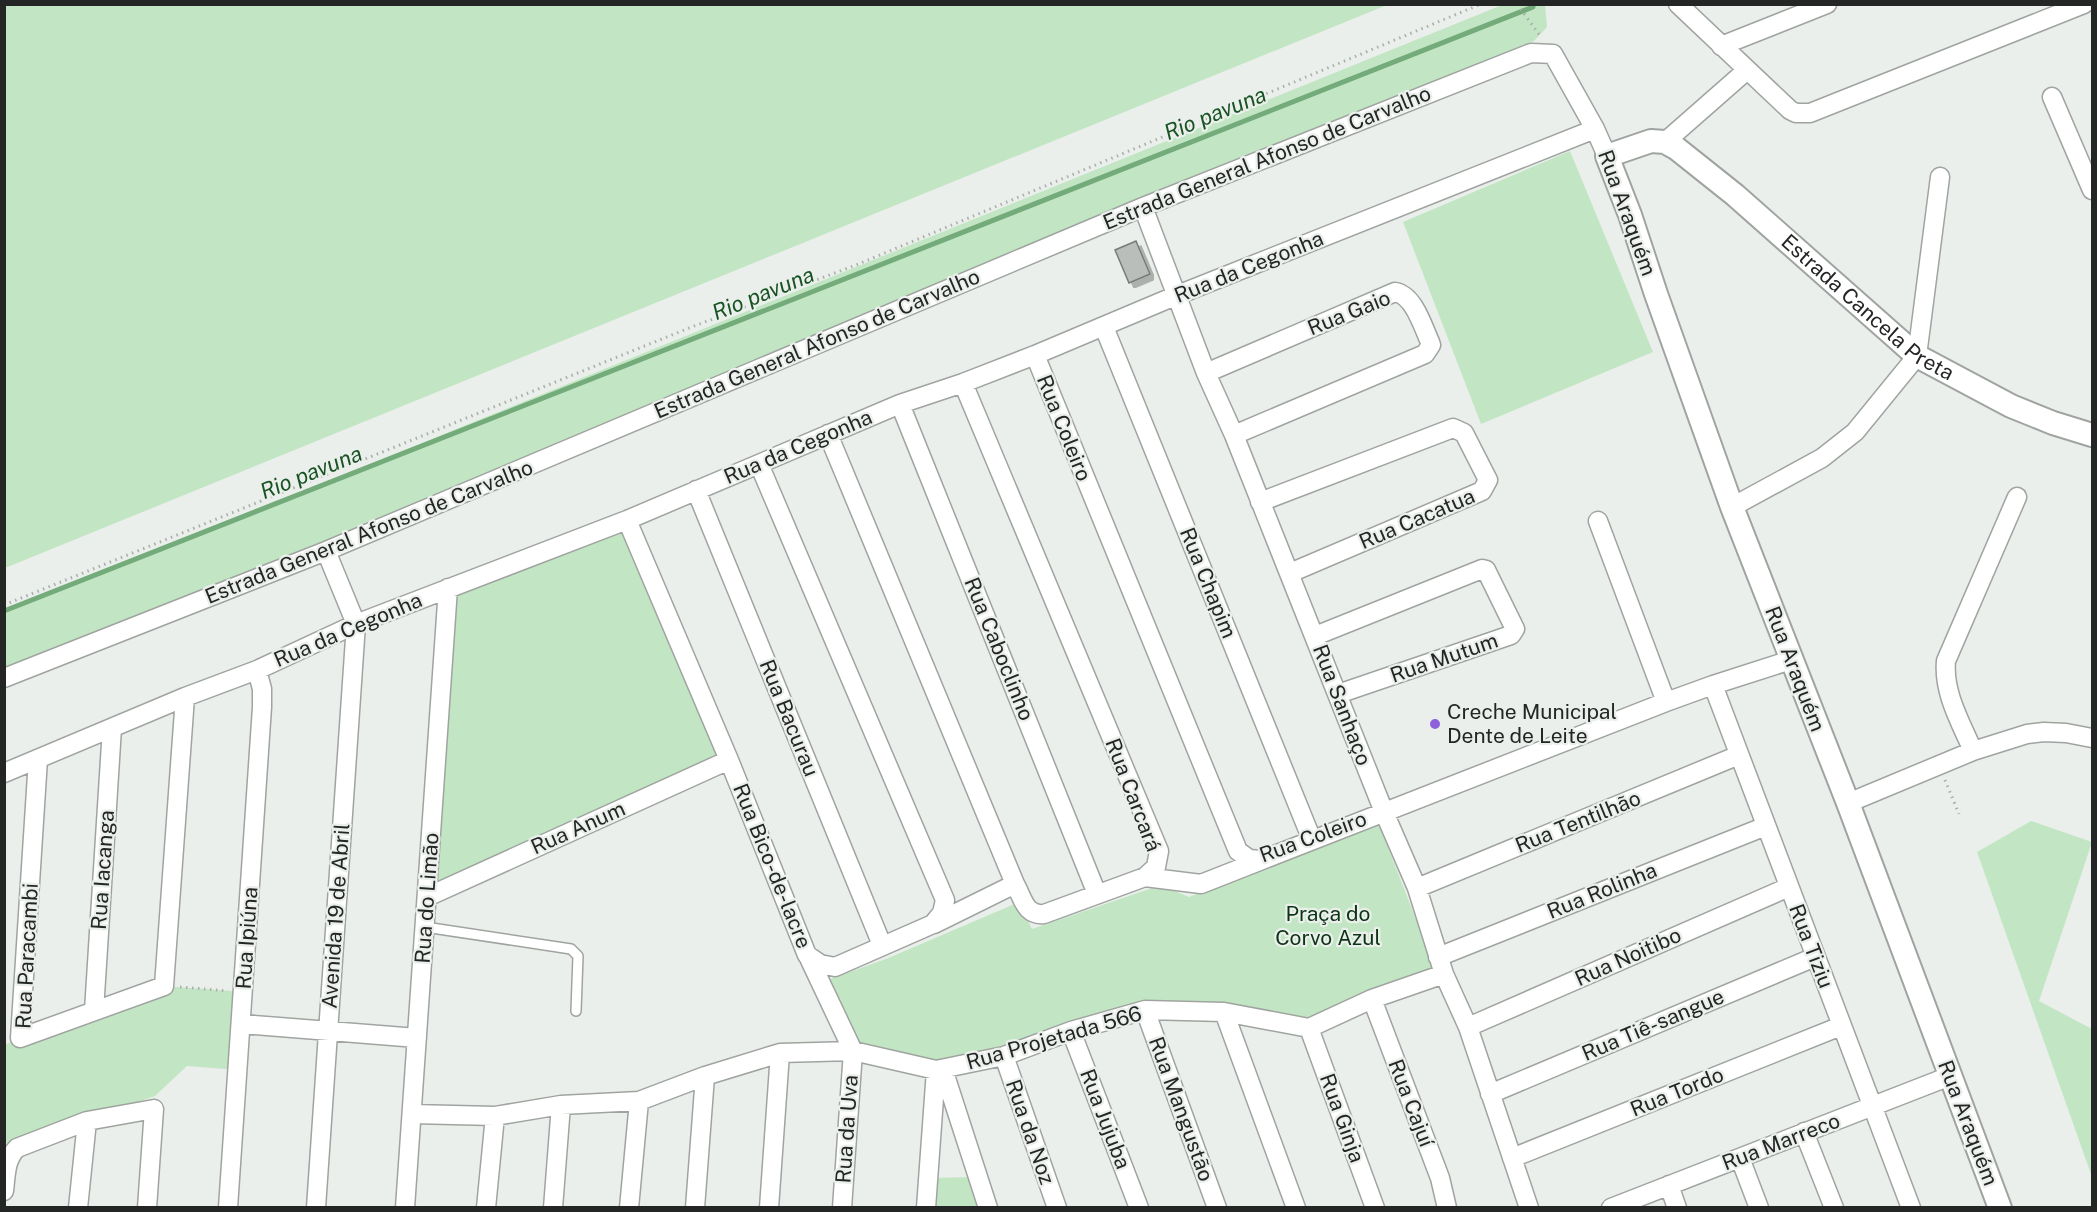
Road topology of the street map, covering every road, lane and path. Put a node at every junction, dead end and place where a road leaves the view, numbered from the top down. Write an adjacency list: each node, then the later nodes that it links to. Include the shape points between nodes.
1 (1481, 4): 36 (path, via 867,261 688,328)
2 (1517, 4): 7 (path)
3 (1678, 4): 6 (street)
4 (1827, 4): 6 (street)
5 (2084, 4): 8 (street, via 1810,113 1790,110)
6 (1721, 46): 8 (street)
7 (1553, 54): 10 (street); 15 (street, Estrada General Afonso de Carvalho, via 1531,53)
8 (1748, 70): 11 (street)
9 (2052, 97): 14 (street)
10 (1595, 129): 12 (street, Rua Araquém); 16 (street, Rua da Cegonha)
11 (1665, 142): 12 (street, via 1651,141); 19 (street, Estrada Cancela Preta, via 1736,195)
12 (1607, 156): 30 (street, Rua Araquém)
13 (1940, 177): 19 (street)
14 (2092, 190)
15 (1143, 207): 16 (street, Rua Sanhaço); 33 (street, Estrada General Afonso de Carvalho)
16 (1175, 296): 17 (street, Rua da Cegonha); 20 (street, Rua Sanhaço)
17 (1104, 327): 18 (street, Rua da Cegonha); 58 (street, Rua Chapim)
18 (1035, 355): 21 (street, Rua da Cegonha); 59 (street, Rua Coleiro, via 1238,851 1249,859)
19 (1917, 356): 25 (street, Estrada Cancela Preta, via 2011,406); 30 (street, via 1855,432 1822,458)
20 (1206, 373): 24 (street, Rua Sanhaço); 24 (street, Rua Gaio, via 1395,292 1410,300 1430,342 1425,354)
21 (963, 383): 22 (street, Rua da Cegonha); 60 (street, Rua Carcará, via 1159,851 1156,867)
22 (900, 404): 23 (street, Rua da Cegonha); 64 (street, Rua Caboclinho)
23 (828, 434): 26 (street, Rua da Cegonha); 61 (street, Rua Carcará)
24 (1234, 435): 29 (street, Rua Sanhaço)
25 (2092, 435)
26 (759, 464): 27 (street, Rua da Cegonha); 66 (street, via 945,900 942,913)
27 (696, 490): 31 (street, Rua da Cegonha); 68 (street, Rua Bacurau)
28 (2017, 497): 48 (street, via 1946,661 1948,691)
29 (1260, 502): 34 (street, Rua Sanhaço); 34 (street, Rua Cacatua, via 1454,428 1464,433 1488,480 1482,491)
30 (1732, 507): 39 (street, Rua Araquém)
31 (627, 520): 35 (street, Rua da Cegonha); 51 (street, Rua Bico-de-lacre)
32 (1598, 521): 45 (street)
33 (326, 551): 37 (street); 41 (street, Estrada General Afonso de Carvalho)
34 (1290, 573): 38 (street, Rua Sanhaço)
35 (448, 588): 37 (street, Rua da Cegonha); 65 (street, Rua do Limão)
36 (4, 605)
37 (356, 624): 40 (street, Rua da Cegonha); 83 (street, Avenida 19 de Abril)
38 (1315, 636): 43 (street, Rua Sanhaço); 43 (street, Rua Mutum, via 1482,569 1486,570 1515,629 1511,635)
39 (1791, 660): 42 (street, Rua Coleiro); 54 (street, Rua Araquém)
40 (257, 669): 44 (street, Rua da Cegonha); 73 (street, Rua Ipiúna, via 262,707)
41 (4, 678)
42 (1713, 685): 45 (street, Rua Coleiro); 49 (street, Rua Tiziu)
43 (1338, 694): 55 (street, Rua Sanhaço)
44 (185, 697): 46 (street, Rua da Cegonha); 72 (street)
45 (1666, 702): 55 (street, Rua Coleiro)
46 (112, 728): 50 (street, Rua da Cegonha); 76 (street, Rua Iacanga)
47 (2091, 735): 48 (street, via 2026,734)
48 (1973, 751): 52 (street)
49 (1739, 755): 57 (street, Rua Tiziu); 63 (street, Rua Tentilhão)
50 (38, 759): 53 (street, Rua da Cegonha); 76 (street, Rua Paracambi, via 20,1038)
51 (729, 760): 65 (street, Rua Anum); 69 (street, Rua Bico-de-lacre)
52 (1940, 765): 54 (street); 56 (path)
53 (4, 773)
54 (1848, 803): 91 (street, Rua Araquém)
55 (1384, 812): 58 (street, Rua Coleiro); 63 (street, Rua Sanhaço)
56 (1959, 814)
57 (1766, 826): 62 (street, Rua Tiziu); 71 (street, Rua Rolinha)
58 (1312, 840): 59 (street, Rua Coleiro)
59 (1262, 860): 60 (street, via 1201,884)
60 (1145, 876): 64 (street, Rua Carcará)
61 (1015, 884): 64 (street, Rua Carcará, via 1029,912 1034,914 1044,914); 66 (street, Rua Bico-de-lacre)
62 (1789, 887): 70 (street, Rua Tiziu); 81 (street, Rua Noitibo)
63 (1418, 888): 71 (street, Rua Sanhaço)
64 (1097, 894)
65 (427, 897): 67 (street, Rua do Limão)
66 (933, 924): 68 (street, Rua Bico-de-lacre)
67 (425, 927): 77 (lane, via 571,949 578,956); 85 (street, Rua do Limão)
68 (882, 945): 69 (street, Rua Bico-de-lacre, via 835,967 820,964)
69 (807, 955): 86 (street)
70 (1815, 957): 80 (street, Rua Tiziu); 92 (street, Rua Tiê-sangue)
71 (1441, 965): 74 (street); 81 (street, Rua Sanhaço)
72 (164, 986): 73 (path); 76 (street, Rua Paracambi)
73 (244, 992): 79 (street, Rua Ipiúna)
74 (1372, 999): 82 (street); 122 (street, Rua Cajuí, via 1440,1178)
75 (1145, 1010): 78 (street, Rua Projetada 566); 84 (street, Rua Projetada 566); 119 (street, Rua Mangustão)
76 (94, 1011)
77 (576, 1011)
78 (1224, 1012): 82 (street, Rua Projetada 566); 120 (street)
79 (242, 1024): 83 (street); 106 (street, Rua Ipiúna)
80 (1841, 1026): 95 (street, Rua Tiziu); 100 (street, Rua Tordo)
81 (1468, 1027): 92 (street, Rua Sanhaço)
82 (1309, 1028): 121 (street, Rua Ginja)
83 (328, 1031): 85 (street); 107 (street, Avenida 19 de Abril)
84 (1071, 1031): 88 (street, Rua Projetada 566); 118 (street, Rua Jujuba)
85 (417, 1038): 96 (street, Rua do Limão)
86 (853, 1051): 87 (street, Rua Projetada 566); 89 (street, Rua Projetada 566); 114 (street, Rua da Uva)
87 (780, 1053): 90 (street, Rua Projetada 566); 113 (street)
88 (1004, 1056): 89 (street, Rua Projetada 566); 117 (street, Rua da Noz)
89 (940, 1070): 115 (street); 116 (street)
90 (705, 1076): 93 (street, Rua Projetada 566); 112 (street)
91 (1950, 1076): 95 (street, Rua Marreco); 129 (street, Rua Araquém)
92 (1490, 1094): 100 (street, Rua Sanhaço)
93 (639, 1101): 94 (street, Rua Projetada 566); 111 (street)
94 (561, 1106): 97 (street, Rua Projetada 566); 110 (street)
95 (1871, 1106): 99 (street, Rua Marreco); 128 (street, Rua Tiziu)
96 (412, 1114): 97 (street, Rua Projetada 566); 108 (street, Rua do Limão)
97 (495, 1116): 109 (street)
98 (87, 1121): 103 (street, via 16,1148 8,1161); 104 (street); 105 (street, via 154,1109)
99 (1804, 1132): 101 (street, Rua Marreco); 127 (street)
100 (1512, 1158): 123 (street, Rua Sanhaço)
101 (1740, 1158): 102 (street, Rua Marreco); 126 (street)
102 (1669, 1185): 124 (street, Rua Marreco); 125 (street)
103 (4, 1191)
104 (78, 1208)
105 (147, 1208)
106 (228, 1208)
107 (316, 1208)
108 (405, 1208)
109 (486, 1208)
110 (553, 1208)
111 (629, 1208)
112 (695, 1208)
113 (769, 1208)
114 (842, 1208)
115 (926, 1208)
116 (988, 1208)
117 (1057, 1208)
118 (1138, 1208)
119 (1217, 1208)
120 (1296, 1208)
121 (1375, 1208)
122 (1447, 1208)
123 (1529, 1208)
124 (1611, 1208)
125 (1677, 1208)
126 (1758, 1208)
127 (1834, 1208)
128 (1911, 1208)
129 (2000, 1208)

